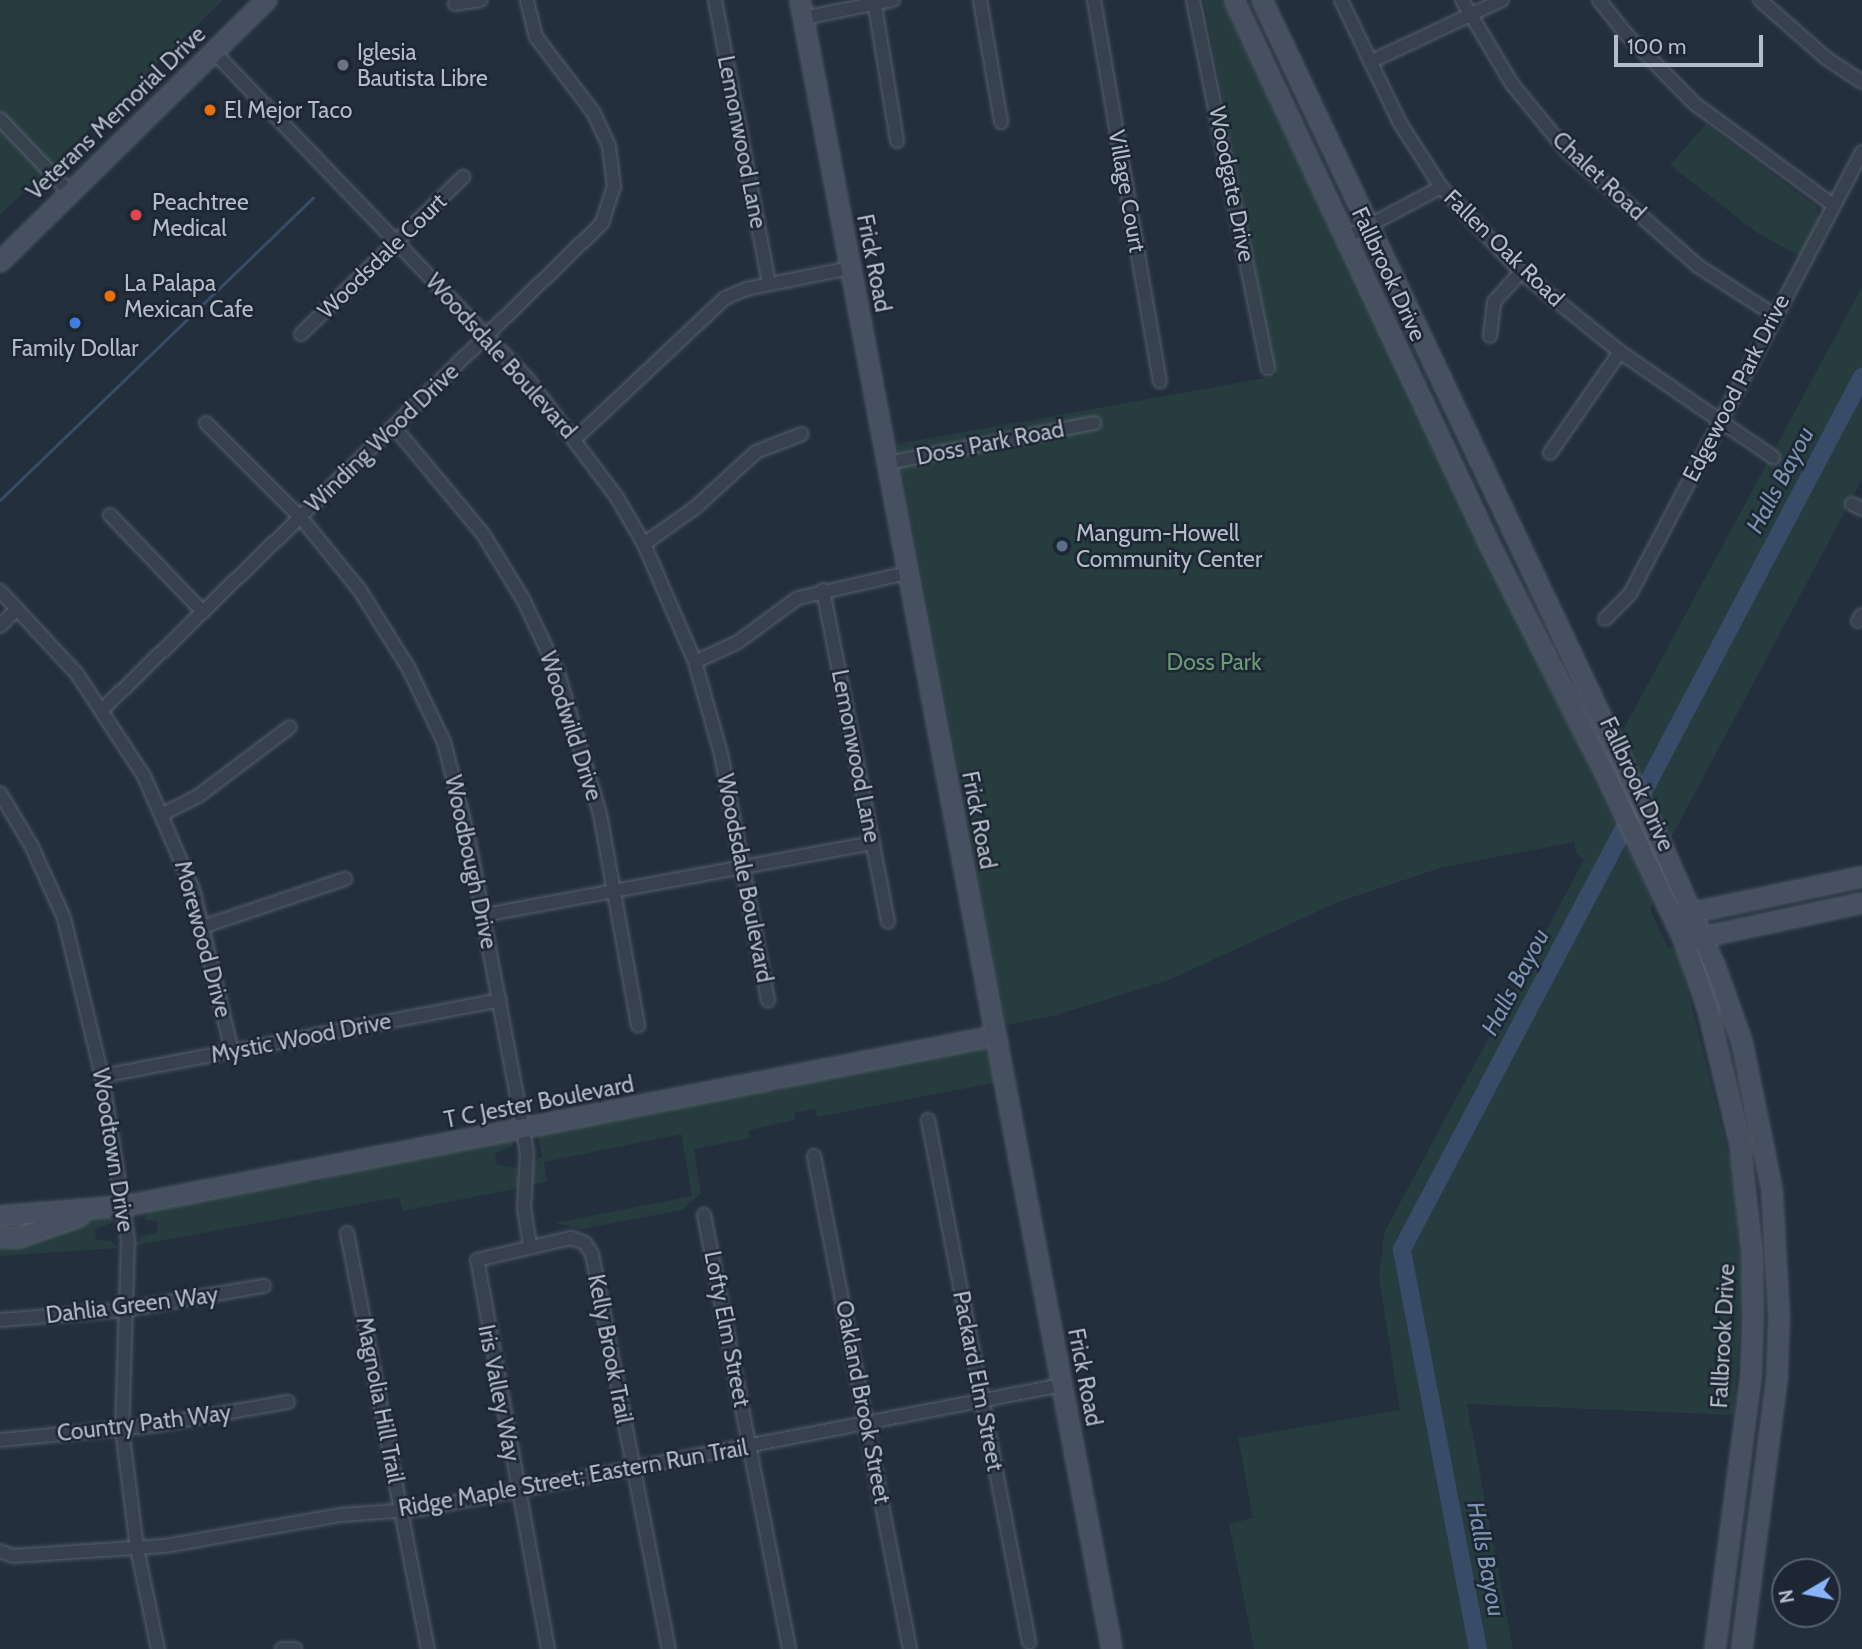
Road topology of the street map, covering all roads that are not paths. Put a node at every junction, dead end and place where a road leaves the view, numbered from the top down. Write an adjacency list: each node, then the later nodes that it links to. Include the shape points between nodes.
1 (267, 0): 22 (main road, Veterans Memorial Drive)
2 (481, 0): 17 (street)
3 (527, 0): 42 (street, Winding Wood Drive, via 537,37 602,127 614,187 610,207 589,239)
4 (715, 0): 39 (street, Lemonwood Lane)
5 (893, 0): 16 (street)
6 (980, 0): 26 (street)
7 (1094, 0): 46 (street, Village Court)
8 (1193, 0): 45 (street, Woodgate Drive)
9 (1234, 0): 21 (main road, Fallbrook Drive)
10 (1262, 0): 20 (main road, Fallbrook Drive)
11 (1341, 0): 23 (street, Fallen Oak Road)
12 (1462, 0): 19 (street, Chalet Road)
13 (1502, 0): 19 (street)
14 (1600, 0): 32 (street, via 1626,34 1695,104)
15 (1760, 0): 24 (street, via 1825,58)
16 (874, 2): 18 (street); 27 (street)
17 (455, 4)
18 (802, 9): 37 (main road, Frick Road)
19 (1468, 16): 23 (street); 40 (street, Chalet Road, via 1512,84 1566,150 1698,266)
20 (1271, 19): 21 (main road); 33 (main road, Fallbrook Drive)
21 (1247, 30): 34 (main road, Fallbrook Drive)
22 (214, 52): 31 (main road, Veterans Memorial Drive); 35 (street, Woodsdale Boulevard)
23 (1370, 62): 30 (street, Fallen Oak Road, via 1400,123)
24 (1862, 82)
25 (0, 119): 31 (street)
26 (1001, 122)
27 (897, 141)
28 (1862, 152): 32 (street, Edgewood Park Drive)
29 (463, 177): 35 (street, Woodsdale Court)
30 (1441, 187): 33 (street); 38 (street, Fallen Oak Road)
31 (70, 193): 36 (main road, Veterans Memorial Drive)
32 (1833, 205): 40 (street, Edgewood Park Drive)
33 (1368, 226): 34 (street); 52 (main road, Fallbrook Drive)
34 (1346, 238): 54 (main road, Fallbrook Drive)
35 (397, 241): 41 (street, Woodsdale Court); 42 (street, Woodsdale Boulevard)
36 (0, 262)
37 (850, 268): 39 (street); 57 (main road, Frick Road)
38 (1521, 272): 43 (street, via 1494,302); 44 (street, Fallen Oak Road)
39 (769, 284): 53 (street, via 735,293 708,310)
40 (1774, 314): 47 (street, Edgewood Park Drive)
41 (301, 334)
42 (486, 336): 50 (street, Winding Wood Drive); 53 (street, Woodsdale Boulevard)
43 (1490, 336)
44 (1620, 352): 47 (street, Fallen Oak Road); 55 (street)
45 (1268, 368)
46 (1160, 381)
47 (1719, 422): 56 (street, Fallen Oak Road); 66 (street, Edgewood Park Drive, via 1630,593)
48 (206, 423): 59 (street, Woodbough Drive)
49 (1094, 423): 57 (street, Doss Park Road)
50 (395, 428): 59 (street, Winding Wood Drive); 79 (street, Woodwild Drive, via 483,534 523,599 558,673 594,791)
51 (802, 434): 60 (street, via 755,452 696,507)
52 (1468, 436): 54 (main road); 68 (main road, Fallbrook Drive)
53 (576, 438): 60 (street, Woodsdale Boulevard)
54 (1444, 446): 69 (main road, Fallbrook Drive)
55 (1550, 453)
56 (1773, 457)
57 (887, 463): 61 (main road, Frick Road)
58 (110, 516): 65 (street)
59 (301, 519): 65 (street, Winding Wood Drive); 82 (street, Woodbough Drive, via 384,624 426,703 458,791)
60 (644, 544): 70 (street, Woodsdale Boulevard)
61 (908, 573): 62 (street); 91 (main road, Frick Road)
62 (823, 590): 70 (street, via 799,598 738,642); 75 (street, Lemonwood Lane)
63 (0, 591): 64 (street, Morewood Drive)
64 (17, 609): 67 (street); 71 (street, Morewood Drive)
65 (203, 612): 71 (street, Winding Wood Drive)
66 (1605, 619)
67 (0, 626)
68 (1563, 637): 69 (main road); 81 (main road, Fallbrook Drive)
69 (1544, 646): 83 (main road, Fallbrook Drive)
70 (695, 662): 76 (street, Woodsdale Boulevard, via 721,754)
71 (103, 709): 74 (street, Morewood Drive)
72 (290, 727): 74 (street, via 197,797)
73 (0, 793): 93 (street, Woodtown Drive, via 32,847 64,919)
74 (163, 814): 85 (street, Morewood Drive)
75 (873, 843): 76 (street); 84 (street, Lemonwood Lane)
76 (744, 868): 79 (street); 89 (street, Woodsdale Boulevard)
77 (1862, 877): 81 (main road)
78 (345, 879): 85 (street)
79 (614, 893): 82 (street); 90 (street, Woodwild Drive)
80 (1862, 903): 86 (main road)
81 (1692, 914): 83 (main road); 86 (main road, Fallbrook Drive)
82 (484, 915): 88 (street, Woodbough Drive)
83 (1672, 917): 87 (main road, Fallbrook Drive)
84 (888, 922)
85 (205, 926): 92 (street, Morewood Drive)
86 (1702, 937): 87 (main road); 131 (main road, Fallbrook Drive, via 1742,1042 1755,1093 1778,1252 1777,1378)
87 (1684, 940): 130 (main road, Fallbrook Drive, via 1708,1009 1732,1111 1752,1253 1751,1376)
88 (500, 1000): 92 (street, Mystic Wood Drive); 95 (street, Woodbough Drive)
89 (768, 1001)
90 (638, 1026)
91 (995, 1036): 95 (main road, T C Jester Boulevard); 108 (main road, Frick Road)
92 (232, 1051): 93 (street, Mystic Wood Drive)
93 (102, 1076): 97 (street, Woodtown Drive)
94 (928, 1120): 109 (street, Packard Elm Street)
95 (523, 1129): 97 (main road, T C Jester Boulevard); 103 (street, Woodbough Drive, via 527,1153 524,1208)
96 (814, 1156): 111 (street, Oakland Brook Street)
97 (125, 1206): 98 (main road, T C Jester Boulevard); 106 (street, Woodtown Drive, via 128,1241)
98 (92, 1211): 100 (main road, T C Jester Boulevard); 102 (main road, T C Jester Boulevard, via 59,1227)
99 (704, 1215): 114 (street, Lofty Elm Street)
100 (0, 1216)
101 (347, 1233): 117 (street, Magnolia Hill Trail)
102 (0, 1238)
103 (530, 1246): 104 (street, Kelly Brook Trail); 115 (street, Kelly Brook Trail, via 571,1238 585,1243 592,1254)
104 (477, 1260): 116 (street, Iris Valley Way)
105 (264, 1286): 106 (street, Dahlia Green Way)
106 (123, 1310): 107 (street, Dahlia Green Way); 112 (street, Woodtown Drive)
107 (0, 1320)
108 (1062, 1385): 109 (street, Ridge Maple Street; Eastern Run Trail); 129 (main road, Frick Road)
109 (982, 1401): 111 (street, Ridge Maple Street; Eastern Run Trail); 120 (street, Packard Elm Street)
110 (288, 1402): 112 (street, Country Path Way)
111 (867, 1423): 114 (street, Ridge Maple Street; Eastern Run Trail); 128 (street, Oakland Brook Street)
112 (122, 1429): 113 (street, Country Path Way); 118 (street, Woodtown Drive)
113 (0, 1440)
114 (749, 1446): 115 (street, Ridge Maple Street; Eastern Run Trail); 127 (street, Lofty Elm Street)
115 (634, 1468): 116 (street, Ridge Maple Street; Eastern Run Trail); 126 (street, Kelly Brook Trail)
116 (518, 1490): 117 (street, Ridge Maple Street; Eastern Run Trail); 125 (street, Iris Valley Way)
117 (401, 1511): 118 (street, Ridge Maple Street; Eastern Run Trail, via 341,1515); 124 (street, Magnolia Hill Trail)
118 (137, 1548): 119 (street, Ridge Maple Street; Eastern Run Trail, via 13,1556); 121 (street, Woodtown Drive)
119 (0, 1551)
120 (1029, 1642)
121 (158, 1649)
122 (282, 1649): 123 (street)
123 (295, 1649)
124 (428, 1649)
125 (548, 1649)
126 (669, 1649)
127 (789, 1649)
128 (910, 1649)
129 (1112, 1649)
130 (1715, 1649)
131 (1742, 1649)

